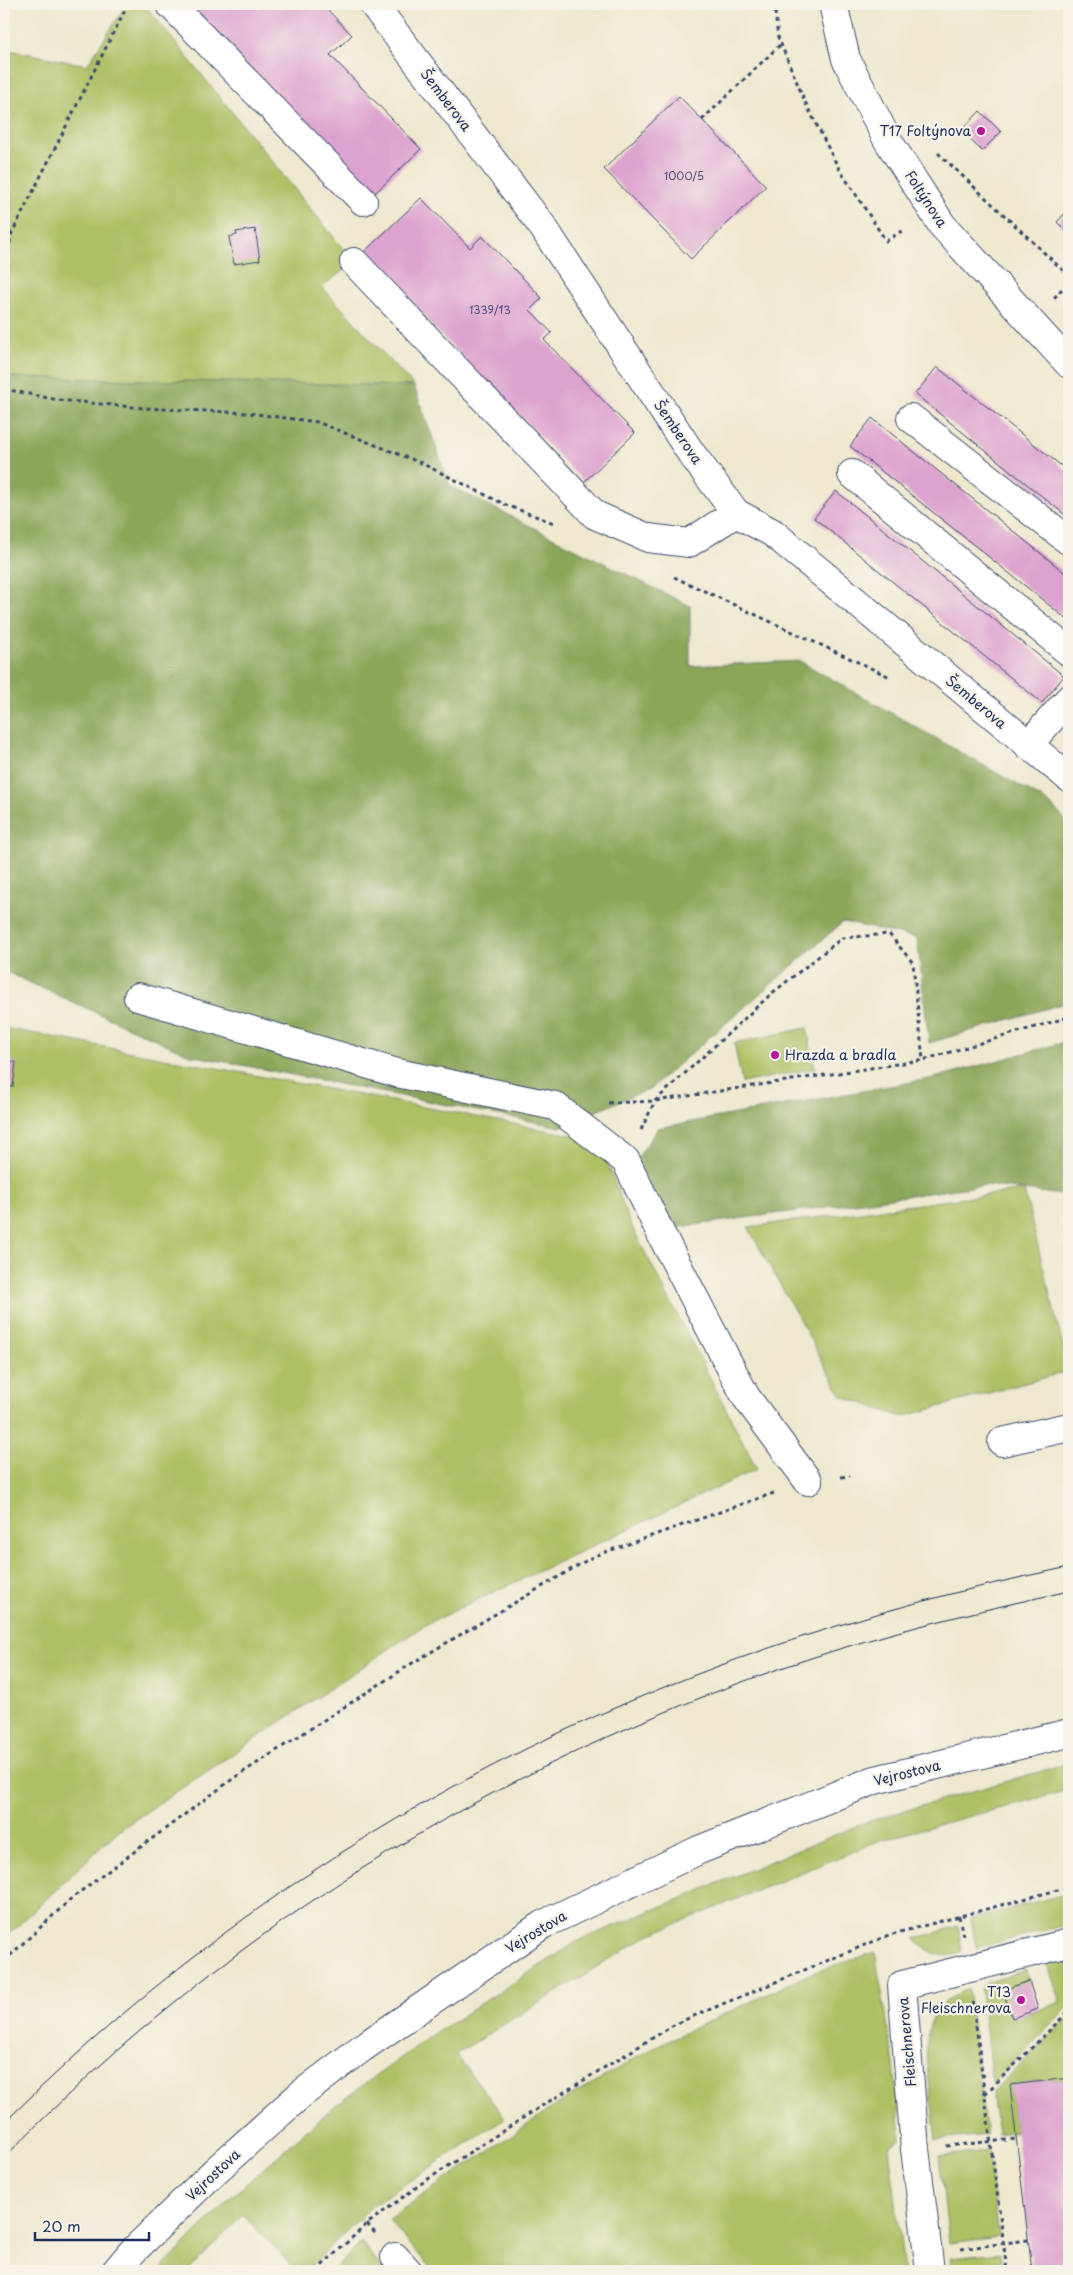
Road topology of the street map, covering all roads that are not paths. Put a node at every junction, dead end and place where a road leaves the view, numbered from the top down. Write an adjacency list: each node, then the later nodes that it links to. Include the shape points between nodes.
1 (170, 4): 4 (street)
2 (373, 4): 9 (street, Šemberova, via 543,228 691,453)
3 (833, 4): 6 (street, Foltýnova, via 846,58 887,139 933,212)
4 (363, 201)
5 (354, 262): 9 (street, via 595,515 648,538 689,543)
6 (1069, 364)
7 (911, 418): 10 (street)
8 (852, 474): 11 (street)
9 (736, 513): 13 (street, Šemberova, via 773,533)
10 (1069, 541)
11 (1069, 652)
12 (1069, 699): 13 (street)
13 (1028, 745): 14 (street, Šemberova)
14 (1069, 778)
15 (138, 997): 18 (street, via 397,1073 554,1106 626,1161 746,1397)
16 (1069, 1427): 17 (street)
17 (1002, 1442)
18 (808, 1481)
19 (1069, 1733): 22 (street, Vejrostova, via 875,1780 699,1850 542,1925 362,2048 300,2095 215,2172)
20 (1069, 1943): 21 (street, Fleischnerova, via 902,1985 915,2150)
21 (929, 2262)
22 (116, 2271)

